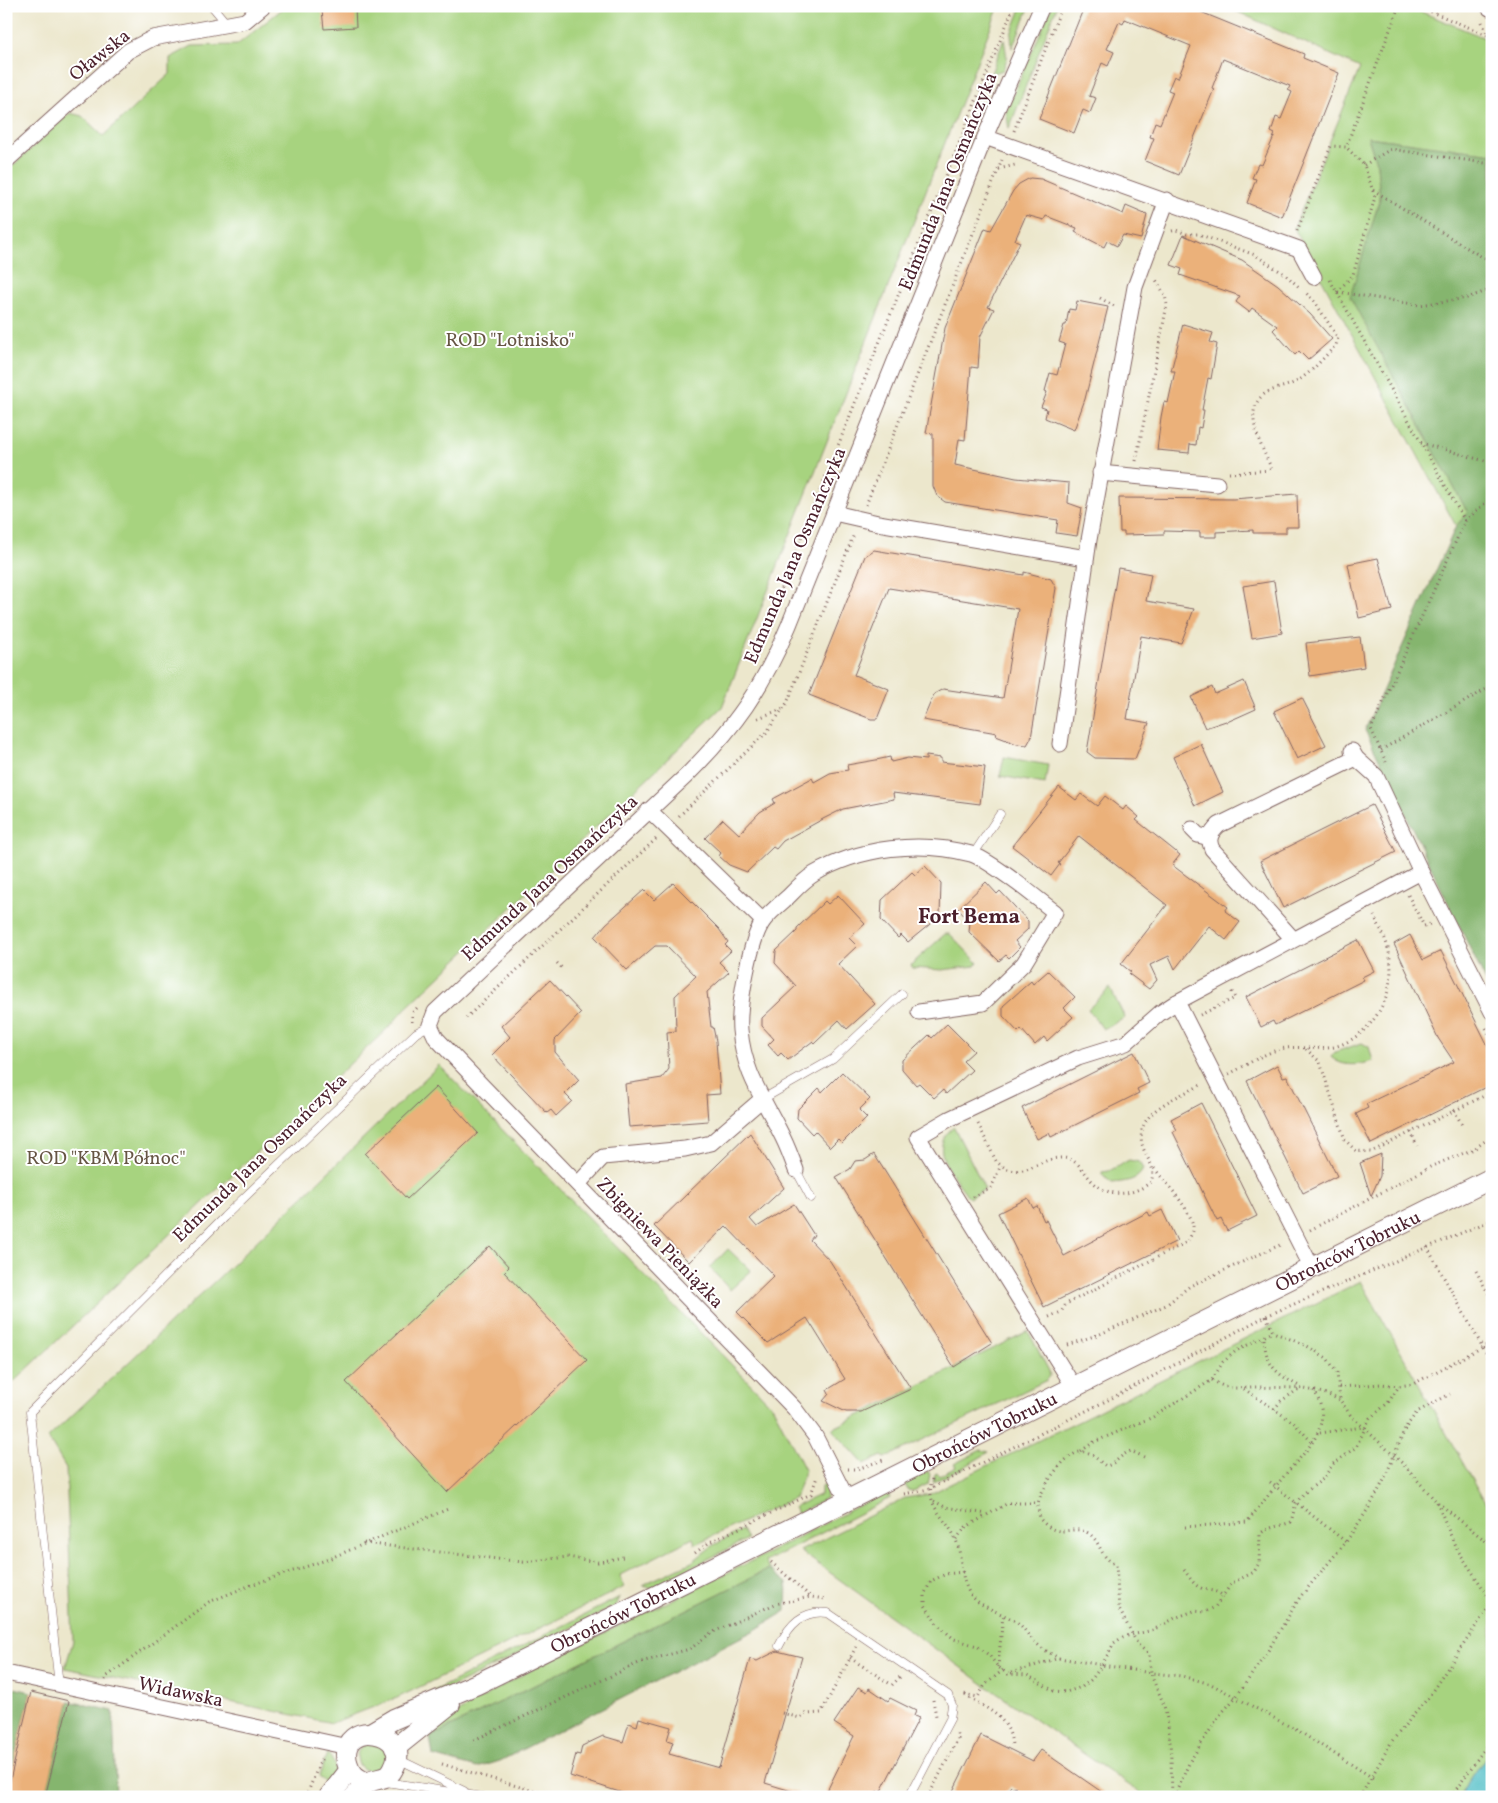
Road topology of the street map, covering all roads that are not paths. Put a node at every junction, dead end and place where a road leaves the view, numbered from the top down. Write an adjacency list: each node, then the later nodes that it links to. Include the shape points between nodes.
1 (212, 6): 4 (lane)
2 (263, 6): 4 (street, Oławska, via 245,20)
3 (1042, 6): 5 (street, Edmunda Jana Osmańczyka)
4 (227, 24): 6 (street, Oławska, via 153,38 128,51)
5 (985, 137): 7 (street); 11 (street, Edmunda Jana Osmańczyka)
6 (6, 161)
7 (1167, 200): 8 (street, via 1299,249); 9 (street, via 1135,287)
8 (1321, 276)
9 (1100, 473): 10 (street); 12 (street)
10 (1220, 479)
11 (834, 513): 12 (street); 14 (street, Edmunda Jana Osmańczyka, via 775,659 745,711 718,745)
12 (1086, 558): 13 (street)
13 (1060, 744)
14 (650, 810): 20 (street); 26 (street, Edmunda Jana Osmańczyka, via 435,1012)
15 (1000, 814): 18 (lane)
16 (1192, 830): 17 (street)
17 (1210, 838): 19 (street, via 1219,825 1354,754 1376,776); 21 (street, via 1212,849)
18 (973, 855): 20 (street, via 939,847 887,848 848,858 812,875); 24 (street, via 1055,912 1024,963 983,1004)
19 (1421, 872): 21 (street); 25 (street)
20 (763, 921): 27 (street, via 743,988 740,1029 745,1062)
21 (1293, 939): 23 (street)
22 (902, 994): 27 (lane, via 833,1059)
23 (1177, 1002): 32 (street, via 1221,1076); 33 (street, via 1126,1042 1078,1058 918,1138)
24 (918, 1012)
25 (1492, 1012)
26 (430, 1025): 30 (street, Zbigniewa Pieniążka, via 436,1038); 38 (lane, Edmunda Jana Osmańczyka, via 416,1033 224,1217 30,1412)
27 (761, 1100): 28 (street, via 783,1138); 30 (street, via 711,1143 685,1149 604,1157)
28 (796, 1170): 31 (lane)
29 (1492, 1178): 32 (street, Obrońców Tobruku)
30 (578, 1184): 34 (street, Zbigniewa Pieniążka, via 794,1408 815,1436)
31 (811, 1198)
32 (1312, 1268): 33 (street, Obrońców Tobruku)
33 (1074, 1388): 34 (street, Obrońców Tobruku)
34 (847, 1499): 37 (street, Obrońców Tobruku)
35 (779, 1646): 48 (lane, via 787,1630 809,1613 828,1613 942,1688 952,1701 950,1719)
36 (6, 1673): 38 (street, Widawska)
37 (477, 1684): 39 (street, Obrońców Tobruku, via 394,1719); 41 (street, Obrońców Tobruku, via 416,1729)
38 (59, 1686): 40 (street, Widawska)
39 (372, 1732): 40 (street, via 354,1738); 41 (street, via 382,1734)
40 (348, 1746): 42 (street)
41 (396, 1753): 43 (street, via 394,1768 388,1776); 44 (lane)
42 (349, 1771): 43 (street, via 361,1780); 45 (street)
43 (374, 1782): 44 (lane); 46 (street)
44 (471, 1794): 47 (lane)
45 (329, 1797)
46 (354, 1797)
47 (483, 1797)
48 (909, 1797)

